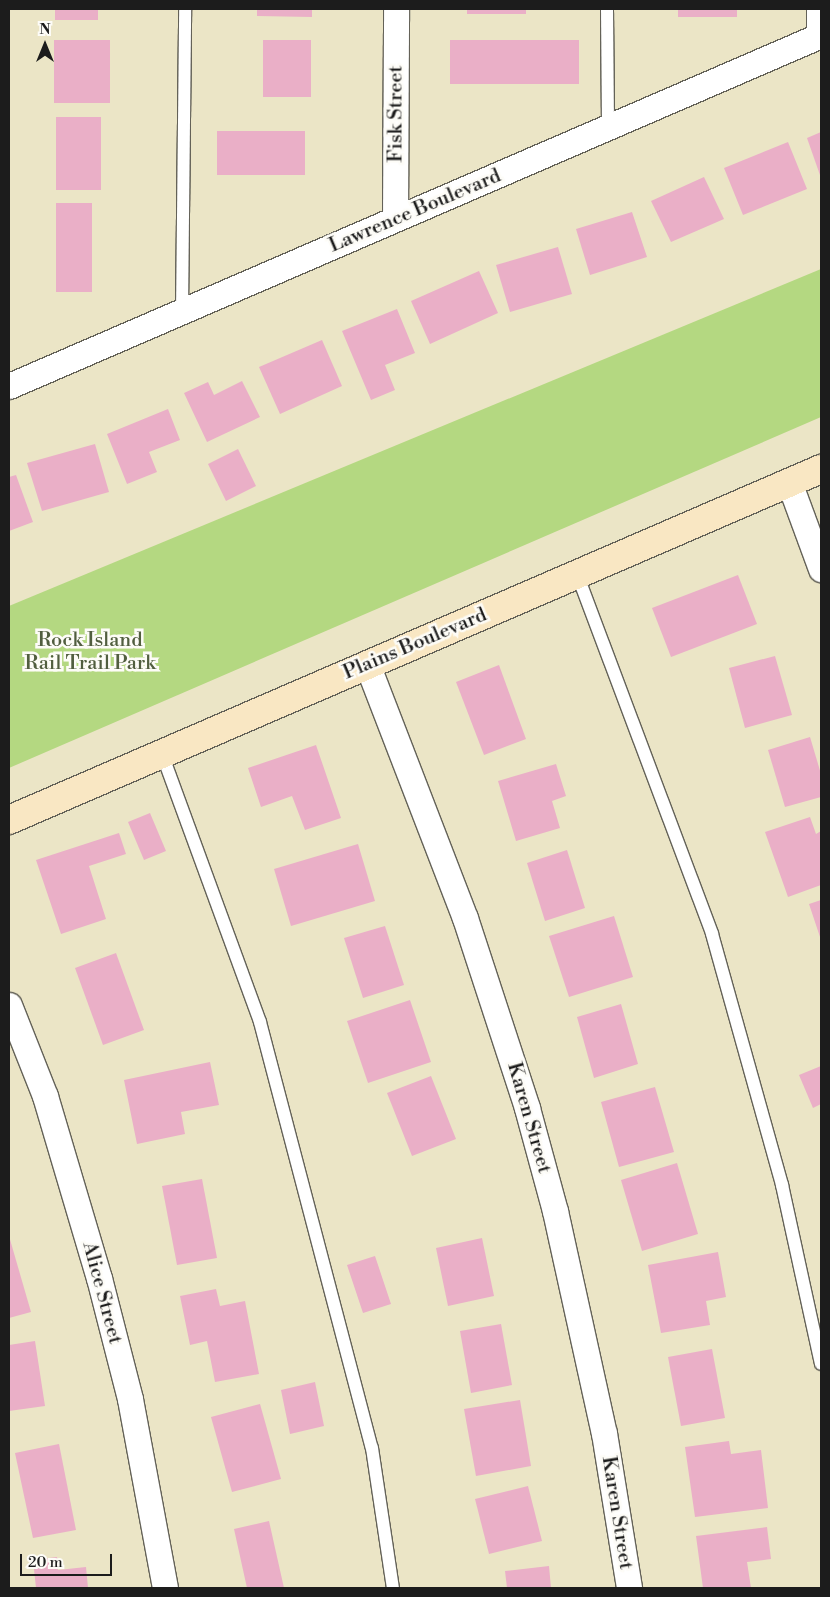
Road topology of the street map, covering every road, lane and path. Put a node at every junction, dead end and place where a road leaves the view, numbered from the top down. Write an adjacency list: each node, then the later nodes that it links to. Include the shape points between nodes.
1 (186, 9): 8 (lane)
2 (396, 9): 7 (street, Fisk Street)
3 (607, 9): 6 (lane)
4 (819, 9): 5 (street)
5 (820, 36): 6 (street, Lawrence Boulevard)
6 (608, 129): 7 (street, Lawrence Boulevard)
7 (395, 218): 8 (street, Lawrence Boulevard)
8 (182, 312): 9 (street, Lawrence Boulevard)
9 (9, 386)
10 (821, 469): 11 (main road, Plains Boulevard)
11 (790, 482): 12 (street); 13 (main road, Plains Boulevard)
12 (821, 569)
13 (578, 574): 14 (main road, Plains Boulevard); 18 (lane, via 712,934 782,1186)
14 (367, 664): 15 (main road, Plains Boulevard); 21 (street, Karen Street, via 468,927 527,1108 555,1211 604,1434)
15 (162, 754): 16 (main road, Plains Boulevard); 20 (lane, via 262,1031 372,1448)
16 (9, 820)
17 (9, 1005): 19 (street, Alice Street, via 45,1096 99,1278 130,1399)
18 (821, 1364)
19 (165, 1588)
20 (393, 1588)
21 (630, 1588)

